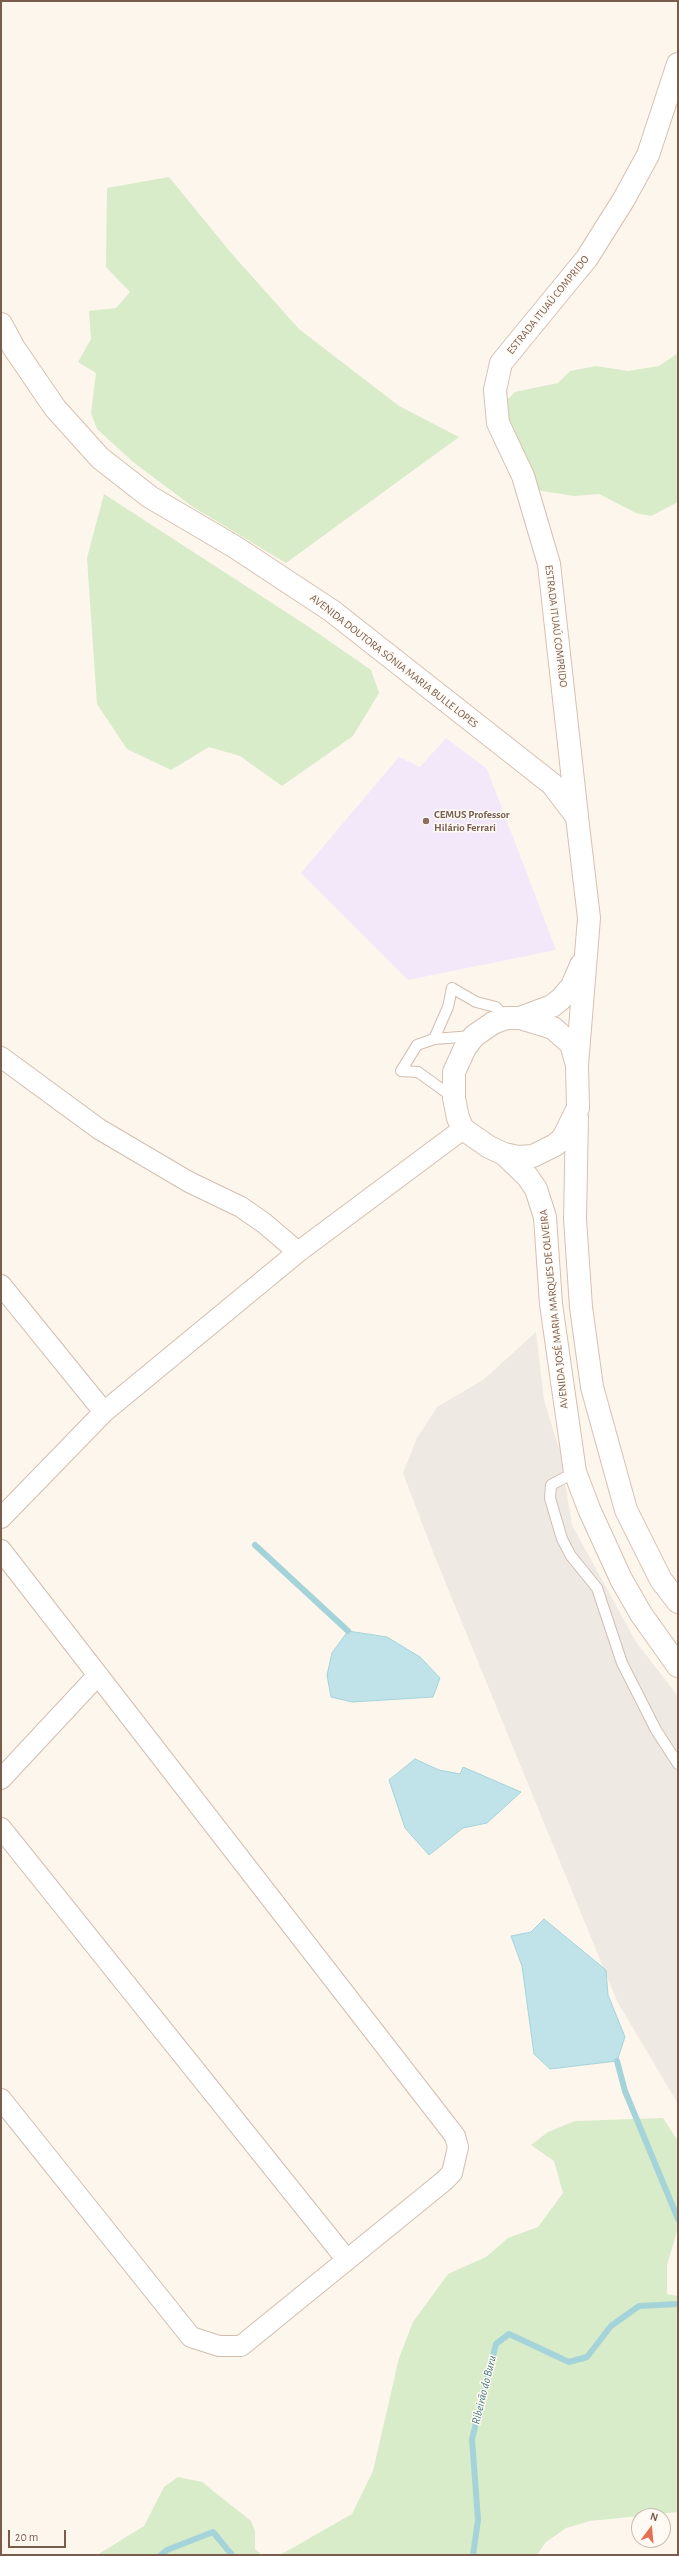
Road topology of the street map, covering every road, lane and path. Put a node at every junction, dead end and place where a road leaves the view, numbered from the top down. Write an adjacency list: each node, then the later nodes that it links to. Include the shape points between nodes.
1 (678, 64): 3 (main road, ESTRADA ITUAÚ COMPRIDO, via 648,155 624,199 587,258 501,363 495,390 498,423 523,476 549,564)
2 (1, 324): 3 (main road, AVENIDA DOUTORA SÔNIA MARIA BULLE LOPES, via 14,348 55,408 100,458 150,497 235,547 332,611 552,784)
3 (577, 817): 4 (main road, via 589,918)
4 (587, 956): 5 (main road, via 572,986 552,1006); 9 (main road)
5 (513, 1018): 6 (main road, via 493,1023); 7 (lane, via 496,1007 476,1002 452,988 448,1007); 9 (main road, via 541,1023 560,1032 571,1044)
6 (474, 1036): 7 (lane); 10 (main road, via 465,1048 454,1072)
7 (434, 1039): 10 (lane, via 418,1046 401,1071 418,1072)
8 (1, 1056): 14 (street, via 60,1103 99,1129 189,1182 241,1207)
9 (577, 1065): 11 (main road)
10 (454, 1098): 12 (main road, via 455,1111)
11 (578, 1108): 13 (main road, via 555,1146 533,1156 518,1157); 20 (main road, via 575,1219 581,1307 592,1387 626,1510 661,1580)
12 (463, 1128): 13 (main road, via 476,1140); 14 (street)
13 (504, 1154): 17 (main road, AVENIDA JOSÉ MARIA MARQUES DE OLIVEIRA, via 530,1180 542,1203 551,1304)
14 (298, 1252): 16 (street)
15 (1, 1285): 16 (street)
16 (104, 1412): 18 (street)
17 (575, 1472): 21 (main road, AVENIDA JOSÉ MARIA MARQUES DE OLIVEIRA, via 621,1579 641,1614); 23 (lane, via 552,1485 550,1498 562,1539 571,1556 597,1588 622,1663 656,1730)
18 (1, 1518)
19 (1, 1550): 22 (street)
20 (678, 1602)
21 (678, 1666)
22 (98, 1675): 24 (street); 27 (street, via 455,2136 458,2147 452,2174)
23 (678, 1764)
24 (1, 1779)
25 (1, 1828): 27 (street)
26 (1, 2099): 27 (street, via 192,2338 219,2346 241,2346)
27 (347, 2260)

